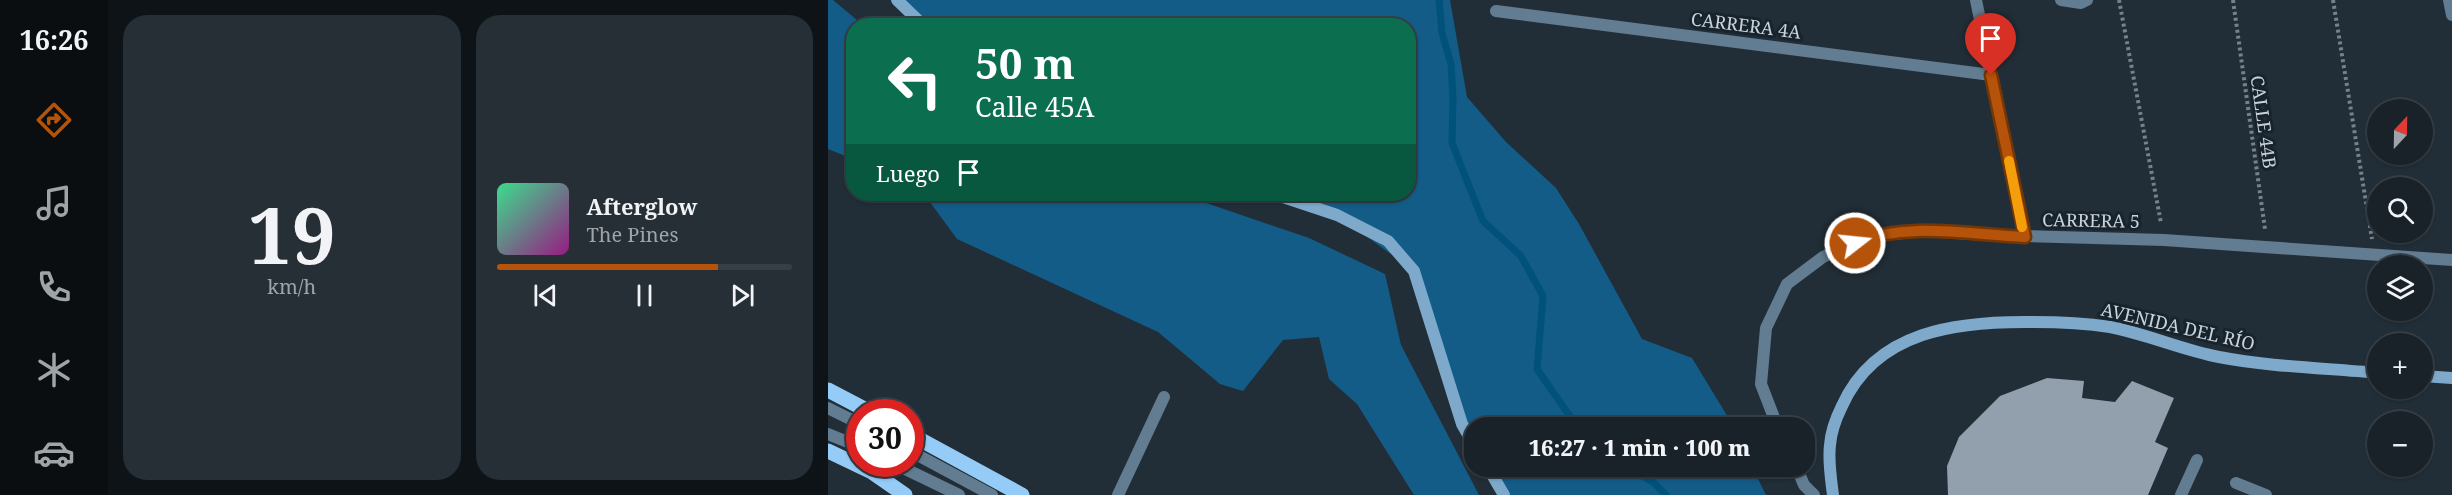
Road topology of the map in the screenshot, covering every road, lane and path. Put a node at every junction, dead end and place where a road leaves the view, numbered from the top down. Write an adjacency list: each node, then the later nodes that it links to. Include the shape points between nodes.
1 (897, 0): 11 (main road)
2 (1976, 0): 12 (street)
3 (2061, 0): 4 (street)
4 (2087, 0)
5 (2119, 0): 15 (path)
6 (2233, 0): 16 (path, CALLE 44B)
7 (2333, 0): 17 (path)
8 (2449, 0): 10 (street)
9 (1496, 11): 12 (street, CARRERA 4A)
10 (2452, 15)
11 (916, 18)
12 (1991, 75): 14 (street)
13 (1295, 201): 28 (main road, via 1337,215 1388,241 1414,271)
14 (2025, 237): 15 (street, CARRERA 5); 27 (street, CARRERA 5, via 1926,231 1871,236 1823,257 1787,284 1766,328 1761,384)
15 (2164, 240): 16 (street, CARRERA 5)
16 (2268, 248): 17 (street, CARRERA 5)
17 (2374, 254): 18 (street, CARRERA 5)
18 (2452, 260)
19 (2367, 372): 52 (main road, AVENIDA DEL RÍO, via 2246,361 2144,334 2082,323 2004,322 1935,331 1907,340 1885,354 1865,369 1848,393 1830,446)
20 (2433, 377): 21 (main road)
21 (2452, 378)
22 (828, 390): 24 (main road)
23 (1164, 397): 49 (street)
24 (846, 399)
25 (828, 408): 26 (street)
26 (846, 417)
27 (1774, 417)
28 (1464, 428)
29 (828, 434): 30 (street)
30 (846, 441)
31 (924, 442): 48 (main road)
32 (828, 451): 34 (main road)
33 (924, 459): 47 (street)
34 (846, 460)
35 (2197, 460): 53 (street)
36 (879, 477): 43 (main road)
37 (881, 477): 44 (main road)
38 (915, 477): 45 (street)
39 (921, 477): 46 (street)
40 (1493, 477): 50 (main road)
41 (1801, 477): 51 (street)
42 (2236, 483): 54 (street)
43 (905, 495)
44 (913, 495)
45 (943, 495)
46 (959, 495)
47 (992, 495)
48 (1022, 495)
49 (1118, 495)
50 (1504, 495)
51 (1814, 495)
52 (1833, 495)
53 (2181, 495)
54 (2266, 495)

